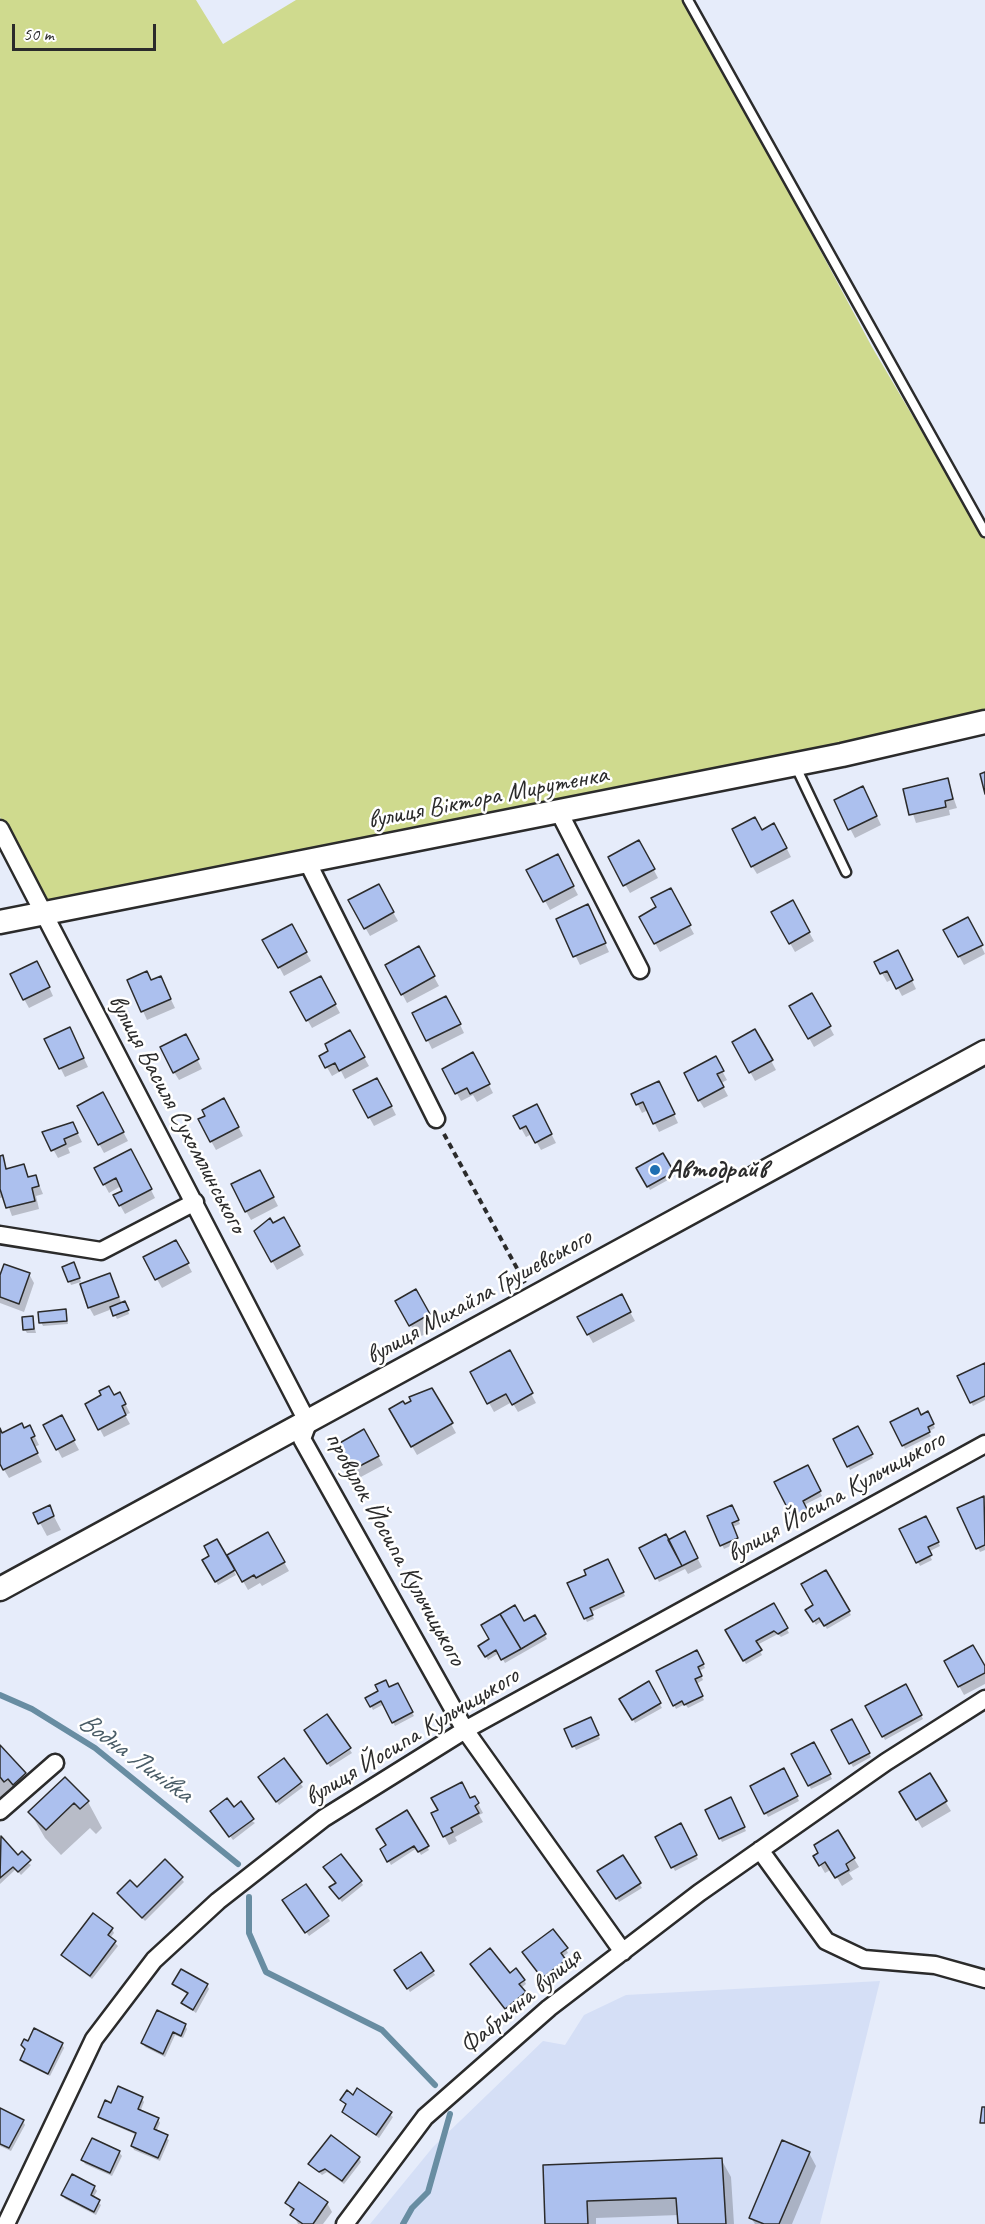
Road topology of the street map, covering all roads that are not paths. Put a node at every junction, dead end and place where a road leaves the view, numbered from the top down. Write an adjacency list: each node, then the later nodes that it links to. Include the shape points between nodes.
1 (688, 0): 2 (lane)
2 (985, 532)
3 (985, 722): 4 (street, вулиця Віктора Мирутенка)
4 (795, 765): 5 (street, вулиця Віктора Мирутенка); 8 (lane)
5 (559, 813): 7 (street, вулиця Віктора Мирутенка); 11 (street)
6 (0, 829): 9 (street, вулиця Василя Сухомлинського)
7 (308, 863): 9 (street, вулиця Віктора Мирутенка); 13 (street)
8 (846, 872)
9 (43, 913): 10 (street, вулиця Віктора Мирутенка); 14 (street, вулиця Василя Сухомлинського)
10 (0, 922)
11 (640, 970)
12 (985, 1052): 16 (street, вулиця Михайла Грушевського)
13 (436, 1119)
14 (195, 1202): 15 (street, via 101,1251); 16 (street, вулиця Василя Сухомлинського)
15 (0, 1235)
16 (308, 1423): 18 (street, вулиця Михайла Грушевського); 20 (street, провулок Йосипа Кульчицького, via 302,1438)
17 (985, 1444): 20 (street, вулиця Йосипа Кульчицького)
18 (0, 1589)
19 (985, 1699): 23 (street, Фабрична вулиця)
20 (465, 1730): 24 (street); 26 (street, вулиця Йосипа Кульчицького, via 324,1818 218,1901 154,1960 94,2039)
21 (55, 1763): 22 (street)
22 (0, 1811)
23 (760, 1850): 24 (street, Фабрична вулиця); 25 (street, via 826,1941 864,1959 935,1965)
24 (623, 1952): 27 (street, Фабрична вулиця, via 549,2008 425,2117)
25 (985, 1979)
26 (6, 2224)
27 (345, 2224)

